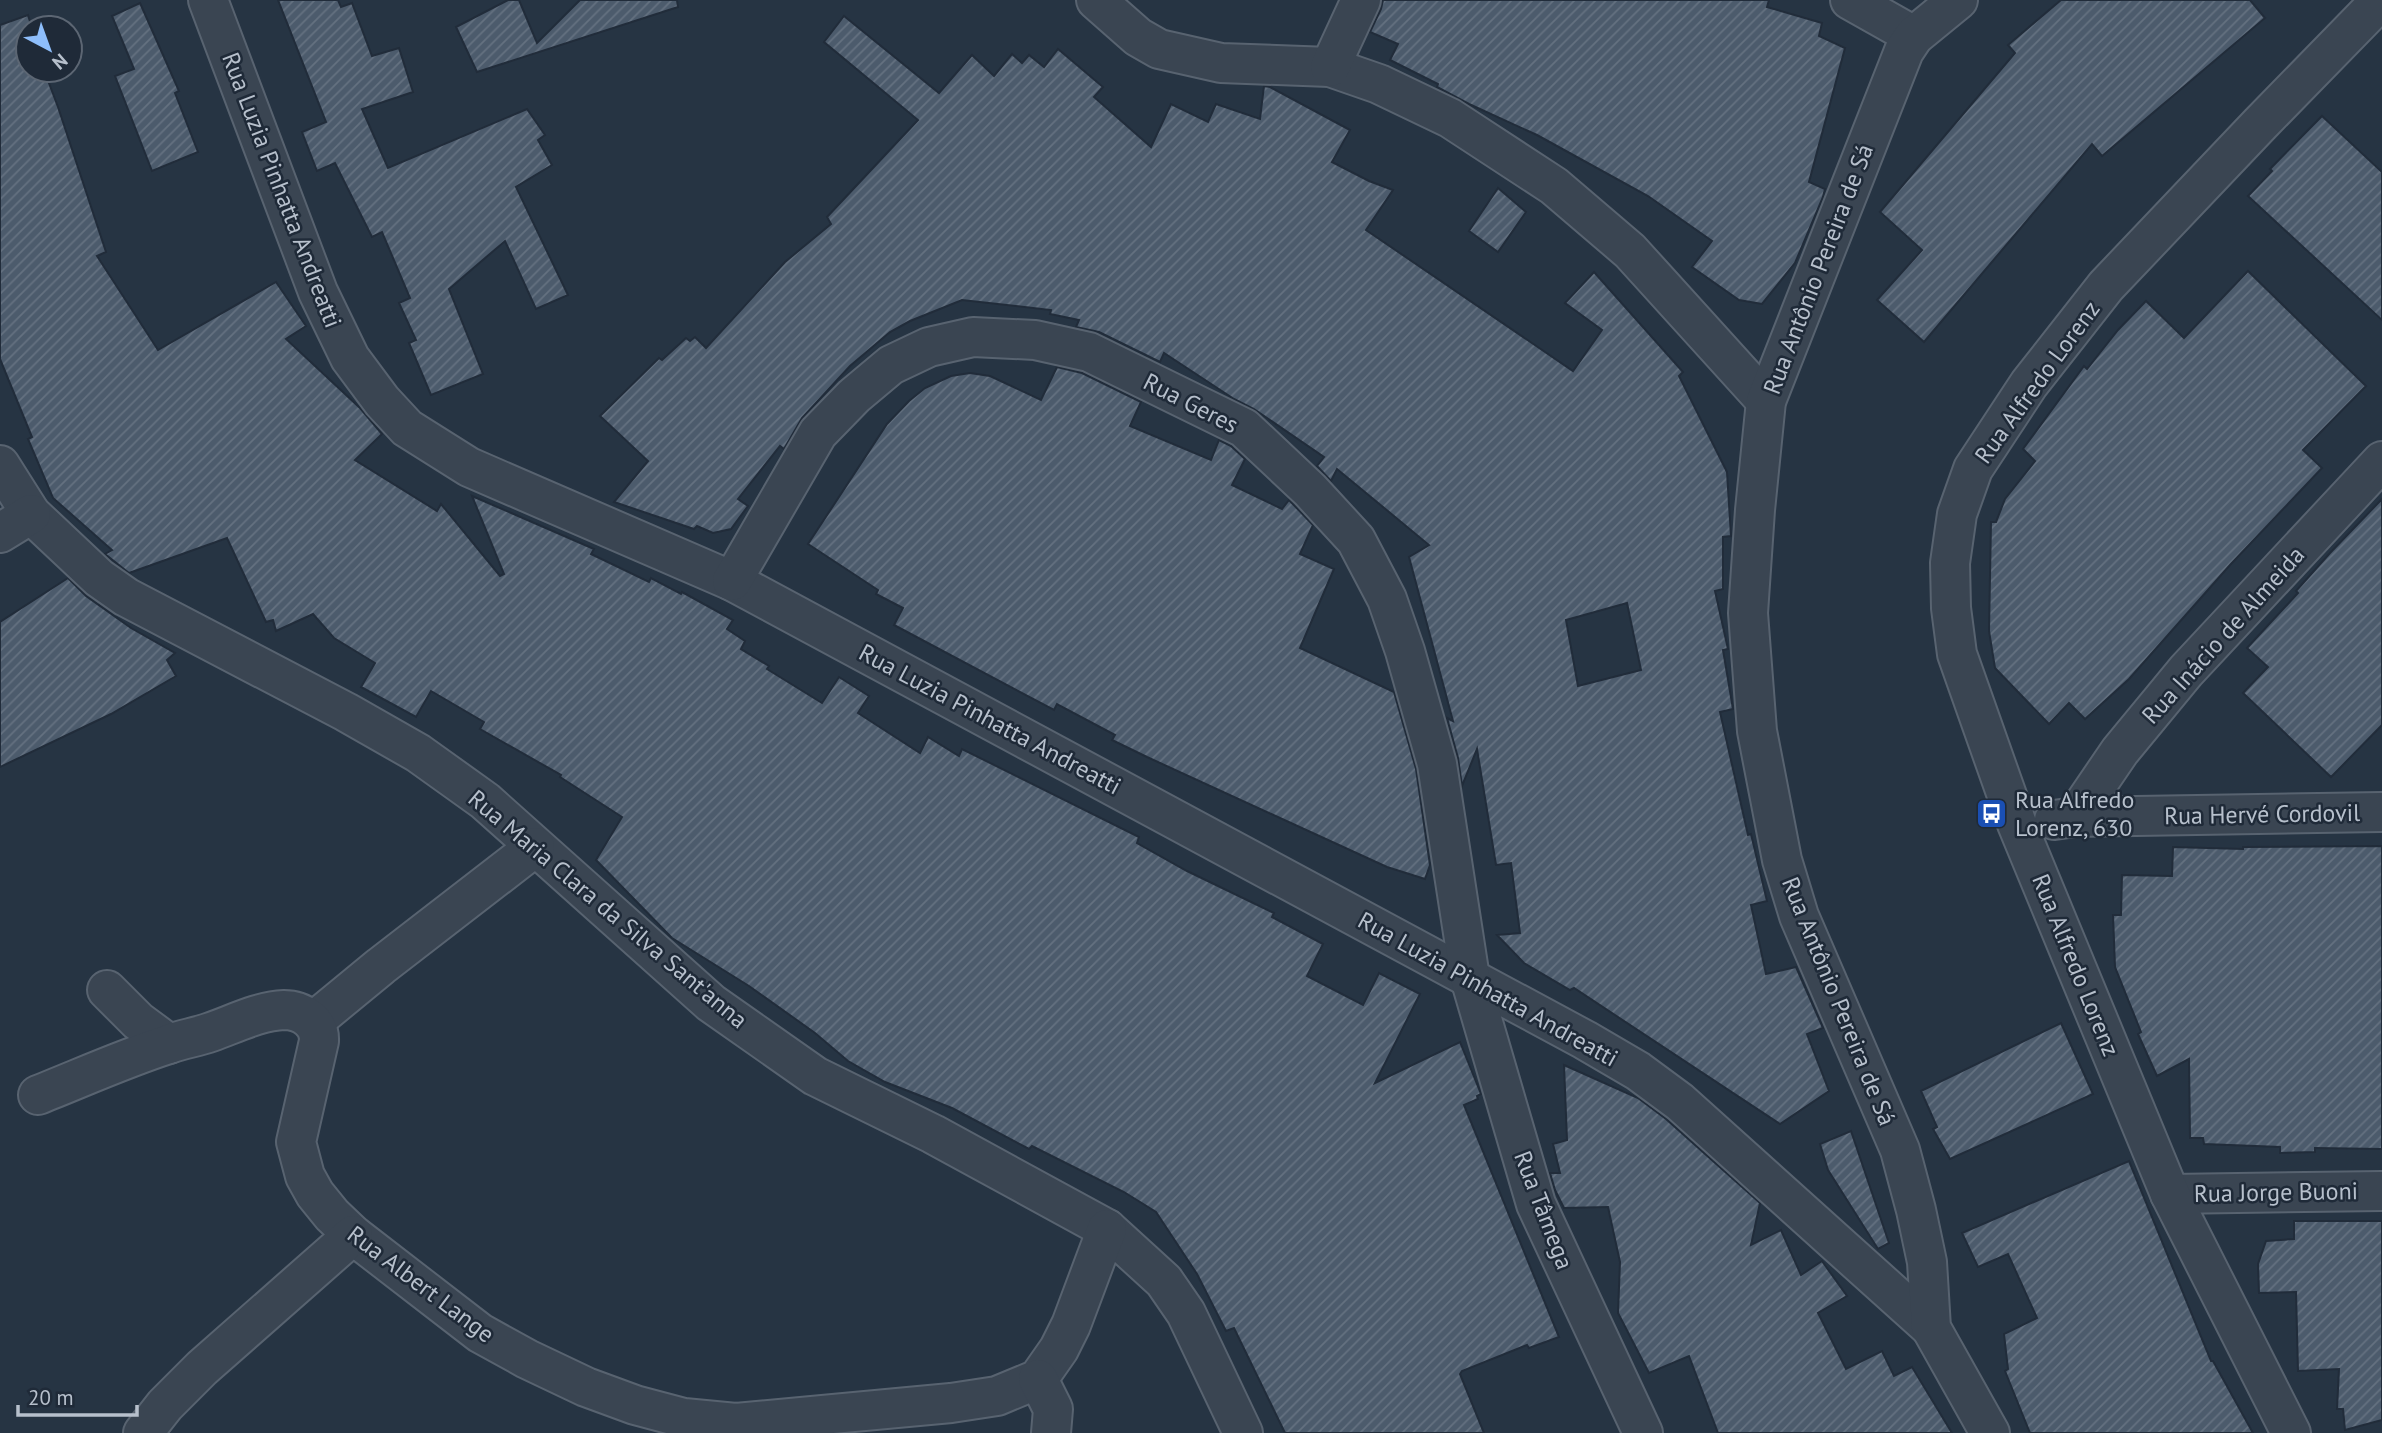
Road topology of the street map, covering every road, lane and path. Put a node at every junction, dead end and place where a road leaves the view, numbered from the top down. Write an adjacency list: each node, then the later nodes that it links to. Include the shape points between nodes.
1 (208, 0): 13 (street, Rua Luzia Pinhatta Andreatti, via 318,292 350,358 382,401 407,428 470,467)
2 (1096, 0): 8 (street, via 1159,49 1221,63)
3 (1361, 0): 8 (street)
4 (1850, 0): 7 (street)
5 (1958, 0): 7 (street)
6 (2381, 0): 16 (street, Rua Alfredo Lorenz, via 2106,286 2029,384 1973,469 1957,514 1950,563 1951,608 1957,654)
7 (1914, 36): 9 (street, Rua Antônio Pereira de Sá, via 1899,63)
8 (1330, 67): 9 (street, via 1379,84 1450,118 1554,186 1630,251)
9 (1766, 401): 27 (street, Rua Antônio Pereira de Sá, via 1748,613 1757,731 1782,860 1799,916 1900,1150 1927,1262)
10 (2382, 461): 15 (street, Rua Inácio de Almeida, via 2186,671 2120,751)
11 (0, 465): 12 (street, Rua Maria Clara da Silva Sant'anna)
12 (15, 524): 17 (street, Rua Maria Clara da Silva Sant'anna, via 126,597 418,753 485,801)
13 (732, 581): 18 (street, Rua Luzia Pinhatta Andreatti); 18 (street, Rua Geres, via 818,433 891,365 929,347 973,337 1035,340 1089,352 1244,428 1356,540 1387,599 1437,764)
14 (2382, 813): 15 (street, Rua Hervé Cordovil)
15 (2075, 817): 16 (street, Rua Hervé Cordovil)
16 (2017, 824): 24 (street, Rua Alfredo Lorenz)
17 (535, 847): 20 (street); 25 (street, Rua Maria Clara da Silva Sant'anna, via 711,1003 815,1076)
18 (1470, 978): 27 (street, Rua Luzia Pinhatta Andreatti, via 1638,1071 1680,1102); 33 (street, Rua Tâmega, via 1536,1204)
19 (107, 990): 21 (street)
20 (313, 1022): 21 (street, via 300,1012 284,1010); 26 (street, Rua Albert Lange, via 319,1041 296,1142 315,1194)
21 (169, 1044): 22 (street)
22 (37, 1095)
23 (2382, 1191): 24 (street, Rua Jorge Buoni)
24 (2170, 1194): 35 (street, Rua Alfredo Lorenz)
25 (1107, 1229): 28 (street, via 1071,1325); 32 (street, Rua Maria Clara da Silva Sant'anna, via 1145,1261 1175,1296)
26 (353, 1235): 29 (street, Rua Albert Lange, via 480,1333 574,1381 635,1405 684,1418 736,1423); 30 (street, via 195,1375)
27 (1931, 1328): 34 (street, Rua Antônio Pereira de Sá)
28 (1038, 1379): 29 (street, Rua Albert Lange); 31 (street, via 1053,1409)
29 (946, 1418)
30 (144, 1433)
31 (1051, 1433)
32 (1243, 1433)
33 (1643, 1433)
34 (1990, 1433)
35 (2291, 1433)

